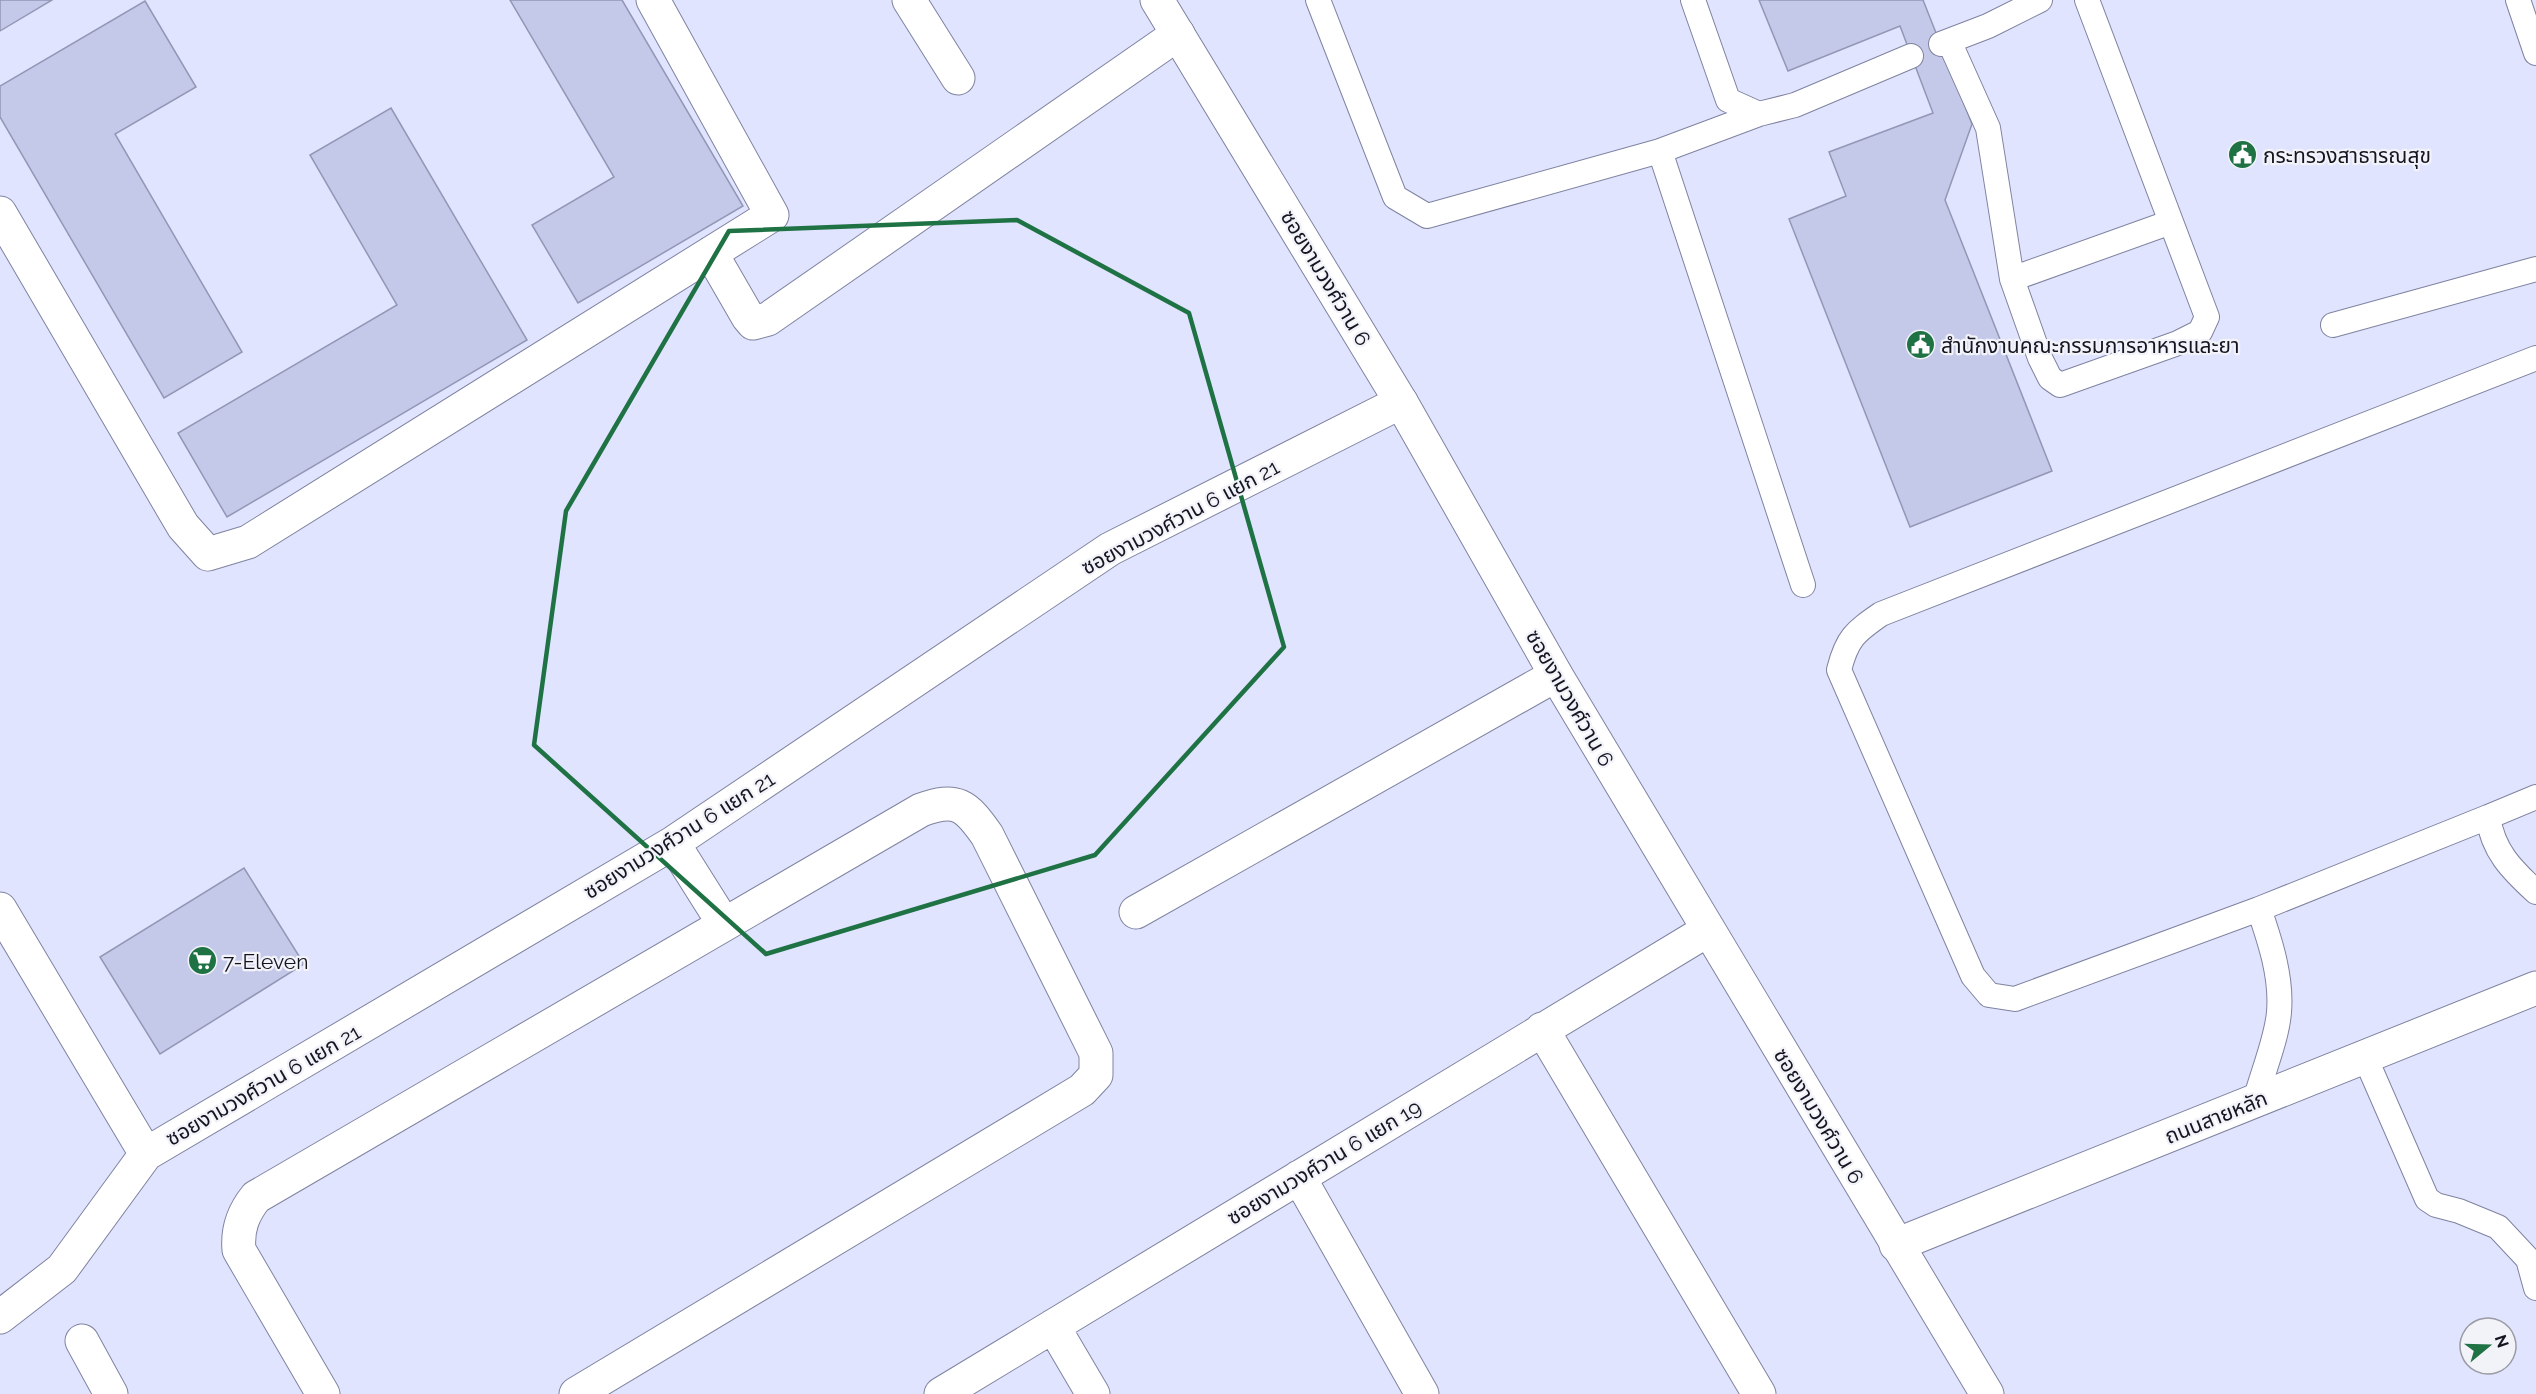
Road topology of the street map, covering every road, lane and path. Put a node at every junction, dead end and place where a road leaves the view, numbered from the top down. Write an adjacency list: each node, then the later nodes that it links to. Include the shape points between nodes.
1 (653, 0): 17 (street, via 772,215)
2 (909, 0): 12 (street)
3 (1157, 0): 9 (street, ซอยงามวงศ์วาน 6)
4 (1318, 0): 14 (lane, via 1395,197 1427,216)
5 (1693, 0): 13 (lane, via 1728,100)
6 (2040, 0): 19 (lane, via 1945,43 1988,128)
7 (2087, 0): 16 (lane)
8 (2518, 0): 10 (lane)
9 (1178, 34): 17 (street, via 768,320 753,323); 22 (street, ซอยงามวงศ์วาน 6)
10 (2536, 53)
11 (1911, 56): 13 (lane, via 1795,105)
12 (958, 78)
13 (1759, 114): 14 (lane)
14 (1660, 151): 23 (lane)
15 (0, 213): 17 (street, via 183,526 208,554 248,542)
16 (2171, 222): 19 (lane); 19 (lane, via 2207,317 2199,332 2178,343 2060,385 2050,378)
17 (711, 253)
18 (2536, 269): 20 (lane)
19 (2012, 279)
20 (2333, 325)
21 (2536, 358): 30 (lane, via 1881,614 1856,632 1845,648 1839,669 1973,976 1989,995 2015,999)
22 (1401, 402): 24 (street, ซอยงามวงศ์วาน 6); 27 (street, ซอยงามวงศ์วาน 6 แยก 21, via 1110,549)
23 (1803, 585)
24 (1556, 675): 31 (street); 33 (street, ซอยงามวงศ์วาน 6)
25 (2536, 797): 26 (lane)
26 (2488, 817): 28 (lane, via 2491,838 2501,858); 30 (lane)
27 (673, 843): 32 (street); 38 (street, ซอยงามวงศ์วาน 6 แยก 21)
28 (2536, 892)
29 (0, 909): 38 (street)
30 (2259, 909): 37 (lane, via 2277,977 2279,1013)
31 (1136, 912)
32 (724, 924): 46 (street, via 256,1197 240,1224 239,1250); 47 (street, via 921,810 942,803 956,804 971,812 987,835 1086,1029 1096,1053 1096,1075 1082,1090)
33 (1708, 930): 35 (street, ซอยงามวงศ์วาน 6 แยก 19); 40 (street, ซอยงามวงศ์วาน 6)
34 (2536, 988): 36 (street, ถนนสายหลัก)
35 (1542, 1029): 39 (street, ซอยงามวงศ์วาน 6 แยก 19); 51 (street)
36 (2365, 1057): 37 (street, ถนนสายหลัก); 41 (lane, via 2427,1199 2498,1227 2528,1259)
37 (2255, 1101): 40 (street, ถนนสายหลัก)
38 (146, 1155): 42 (street, ซอยงามวงศ์วาน 6 แยก 21, via 62,1269)
39 (1299, 1178): 43 (street, ซอยงามวงศ์วาน 6 แยก 19); 50 (street)
40 (1896, 1245): 52 (street, ซอยงามวงศ์วาน 6)
41 (2536, 1288)
42 (0, 1317)
43 (1053, 1326): 48 (street, ซอยงามวงศ์วาน 6 แยก 19); 49 (street)
44 (82, 1341): 45 (street)
45 (111, 1394)
46 (323, 1394)
47 (576, 1394)
48 (941, 1394)
49 (1093, 1394)
50 (1422, 1394)
51 (1759, 1394)
52 (1987, 1394)

